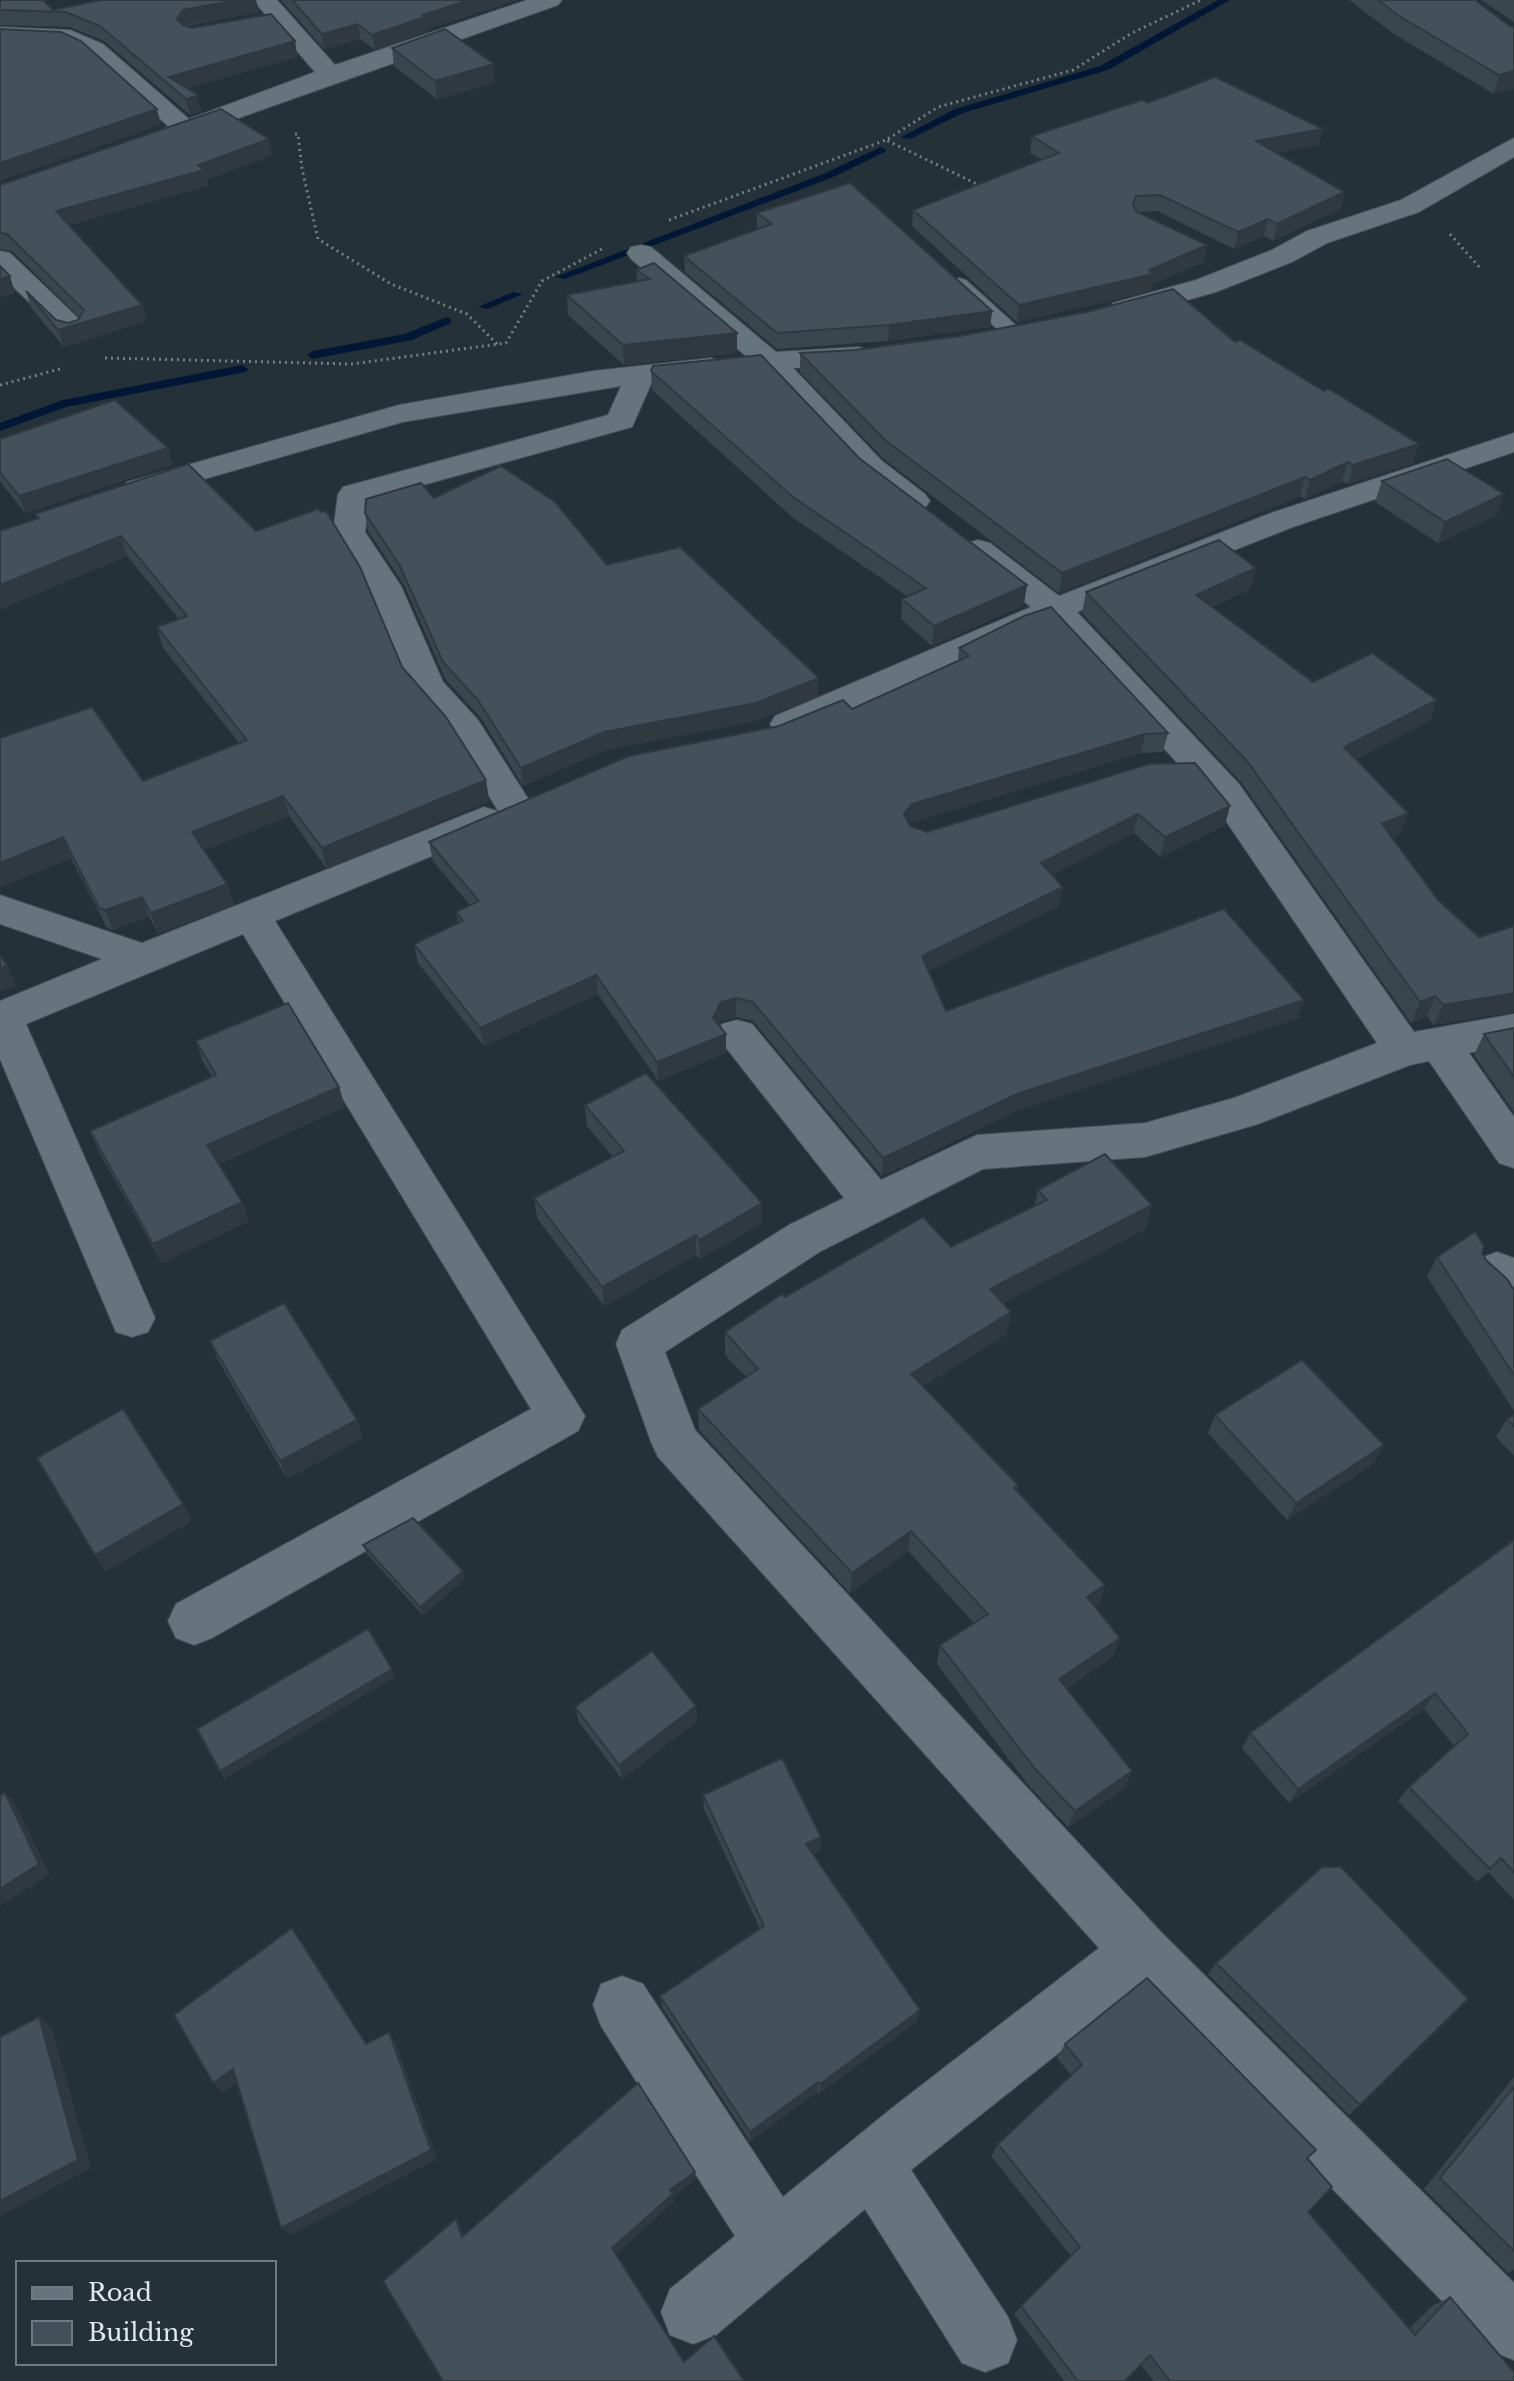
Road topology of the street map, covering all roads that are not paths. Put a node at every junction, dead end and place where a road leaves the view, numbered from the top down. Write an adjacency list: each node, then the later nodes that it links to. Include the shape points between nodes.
1 (550, 0): 5 (street)
2 (273, 9): 3 (street); 5 (street)
3 (251, 23)
4 (0, 34): 6 (street, via 70,37 95,49)
5 (330, 75): 6 (street)
6 (186, 129): 7 (street)
7 (143, 144)
8 (1514, 146): 12 (street, via 1410,206 1317,237 1282,256 1233,262 1206,286)
9 (641, 253): 17 (street)
10 (0, 259): 13 (street)
11 (943, 270): 14 (lane)
12 (1100, 315)
13 (72, 328)
14 (1027, 330): 15 (street)
15 (972, 341)
16 (884, 353): 17 (street)
17 (769, 361): 18 (street); 21 (street, via 871,468)
18 (640, 375): 20 (street, via 399,414); 26 (street, via 621,421 354,494 349,532 384,586 427,687 528,802)
19 (1514, 442): 21 (street, via 1282,520)
20 (116, 496)
21 (1055, 609): 22 (street); 23 (street)
22 (765, 734)
23 (1202, 767): 24 (street); 31 (street)
24 (1157, 768)
25 (0, 909): 27 (street)
26 (252, 916): 27 (street); 35 (street, via 561,1416)
27 (142, 958): 28 (street)
28 (2, 1017): 34 (street)
29 (1514, 1029): 31 (street)
30 (737, 1035): 33 (street)
31 (1421, 1046): 32 (street); 33 (street, via 1243,1112 1145,1140 977,1152)
32 (1514, 1151)
33 (874, 1203): 36 (street, via 805,1238 639,1344 675,1442)
34 (132, 1318)
35 (194, 1621)
36 (1141, 1952): 38 (street); 41 (street)
37 (622, 2005): 39 (street)
38 (872, 2164): 39 (street); 42 (street)
39 (776, 2243): 40 (street)
40 (693, 2312)
41 (1514, 2328)
42 (985, 2340)

